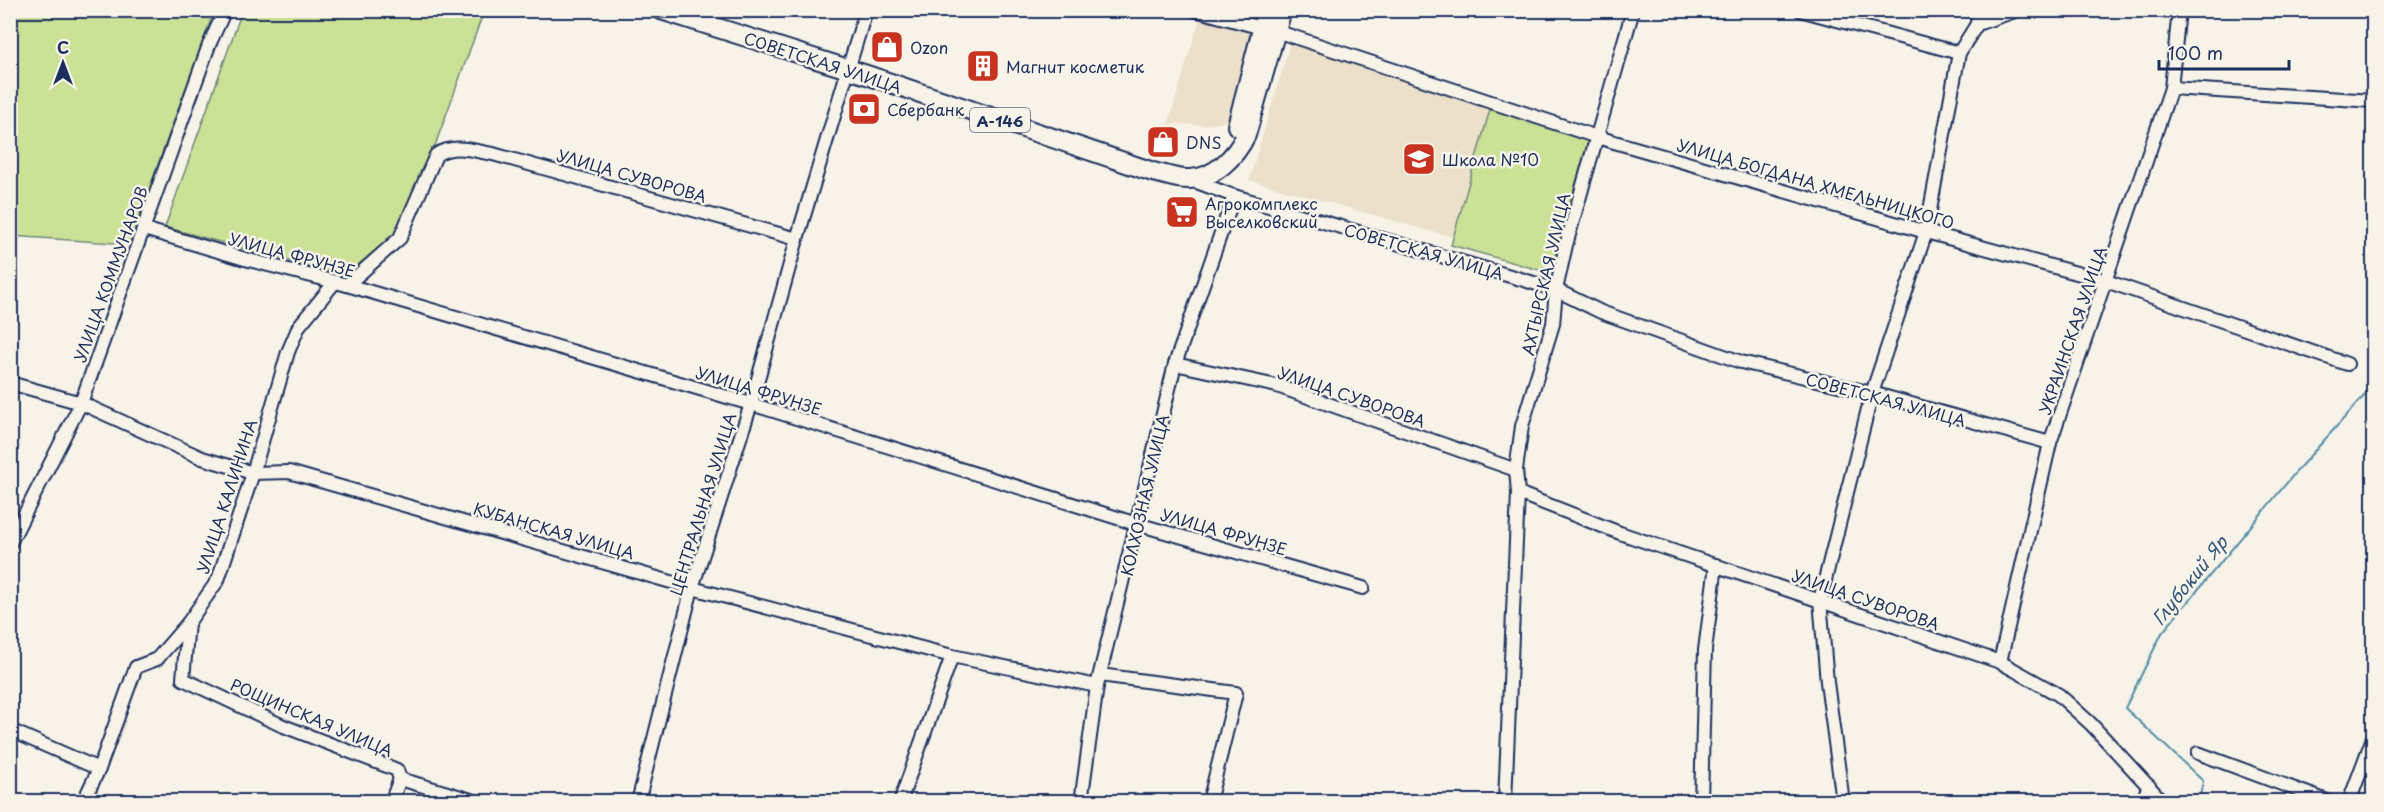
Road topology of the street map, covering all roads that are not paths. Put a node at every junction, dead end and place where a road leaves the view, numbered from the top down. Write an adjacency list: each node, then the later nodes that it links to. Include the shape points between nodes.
1 (225, 10): 21 (street, УЛИЦА КОММУНАРОВ)
2 (661, 10): 14 (highway, СОВЕТСКАЯ УЛИЦА / А-146)
3 (866, 10): 14 (street, ЦЕНТРАЛЬНАЯ УЛИЦА)
4 (1195, 10): 11 (street, УЛИЦА БОГДАНА ХМЕЛЬНИЦКОГО)
5 (1282, 10): 11 (highway)
6 (1633, 10): 17 (street, АХТЫРСКАЯ УЛИЦА)
7 (1800, 10): 13 (street)
8 (1978, 10): 12 (street)
9 (2018, 10): 12 (street)
10 (2179, 10): 15 (street, УКРАИНСКАЯ УЛИЦА)
11 (1268, 23): 17 (street, УЛИЦА БОГДАНА ХМЕЛЬНИЦКОГО); 19 (highway, via 1246,135 1238,152 1210,173)
12 (1977, 24): 13 (street)
13 (1959, 52): 22 (street)
14 (848, 69): 19 (highway, СОВЕТСКАЯ УЛИЦА / А-146, via 1153,172); 23 (street, ЦЕНТРАЛЬНАЯ УЛИЦА)
15 (2171, 88): 16 (street); 24 (street, УКРАИНСКАЯ УЛИЦА)
16 (2373, 102)
17 (1597, 137): 22 (street, УЛИЦА БОГДАНА ХМЕЛЬНИЦКОГО); 26 (street, АХТЫРСКАЯ УЛИЦА)
18 (456, 148): 23 (street, УЛИЦА СУВОРОВА, via 493,154); 25 (street, УЛИЦА КАЛИНИНА, via 436,155 400,238)
19 (1190, 179): 20 (street, СОВЕТСКАЯ УЛИЦА)
20 (1234, 196): 26 (street, СОВЕТСКАЯ УЛИЦА); 27 (street, КОЛХОЗНАЯ УЛИЦА)
21 (144, 229): 25 (street, УЛИЦА ФРУНЗЕ); 31 (street, УЛИЦА КОММУНАРОВ)
22 (1926, 232): 24 (street, УЛИЦА БОГДАНА ХМЕЛЬНИЦКОГО); 30 (street)
23 (797, 239): 32 (street, ЦЕНТРАЛЬНАЯ УЛИЦА)
24 (2106, 281): 28 (street, УЛИЦА БОГДАНА ХМЕЛЬНИЦКОГО); 33 (street, УКРАИНСКАЯ УЛИЦА)
25 (341, 284): 32 (street, УЛИЦА ФРУНЗЕ); 35 (street, УЛИЦА КАЛИНИНА, via 299,326)
26 (1556, 291): 30 (street, СОВЕТСКАЯ УЛИЦА, via 1601,312 1741,362); 34 (street, АХТЫРСКАЯ УЛИЦА, via 1553,324 1522,426)
27 (1175, 363): 34 (street, УЛИЦА СУВОРОВА, via 1276,386); 37 (street, КОЛХОЗНАЯ УЛИЦА)
28 (2347, 364)
29 (10, 382): 31 (street, КУБАНСКАЯ УЛИЦА)
30 (1872, 393): 33 (street, СОВЕТСКАЯ УЛИЦА); 42 (street)
31 (81, 404): 35 (street, КУБАНСКАЯ УЛИЦА, via 202,458); 38 (street, УЛИЦА КОММУНАРОВ)
32 (750, 404): 37 (street, УЛИЦА ФРУНЗЕ); 40 (street, ЦЕНТРАЛЬНАЯ УЛИЦА)
33 (2050, 443): 45 (street, УКРАИНСКАЯ УЛИЦА)
34 (1516, 470): 36 (street, АХТЫРСКАЯ УЛИЦА)
35 (253, 473): 40 (street, КУБАНСКАЯ УЛИЦА, via 290,472); 43 (street, УЛИЦА КАЛИНИНА, via 218,580)
36 (1518, 493): 39 (street, УЛИЦА СУВОРОВА); 60 (street, АХТЫРСКАЯ УЛИЦА)
37 (1137, 524): 41 (street, УЛИЦА ФРУНЗЕ); 46 (street, КОЛХОЗНАЯ УЛИЦА)
38 (10, 543)
39 (1716, 565): 42 (street, УЛИЦА СУВОРОВА); 61 (street, via 1705,650)
40 (692, 588): 44 (street, КУБАНСКАЯ УЛИЦА); 56 (street, ЦЕНТРАЛЬНАЯ УЛИЦА)
41 (1363, 588)
42 (1820, 600): 45 (street, УЛИЦА СУВОРОВА); 62 (street)
43 (188, 623): 50 (street, УЛИЦА КАЛИНИНА, via 157,659 136,667); 51 (street, РОЩИНСКАЯ УЛИЦА, via 183,679 280,725 398,770)
44 (952, 656): 46 (street, КУБАНСКАЯ УЛИЦА); 57 (street)
45 (2000, 662): 52 (street, УЛИЦА СУВОРОВА, via 2059,694)
46 (1099, 681): 58 (street, КОЛХОЗНАЯ УЛИЦА); 59 (street, КУБАНСКАЯ УЛИЦА, via 1236,693)
47 (10, 730): 50 (street)
48 (2373, 735): 66 (street)
49 (2198, 753): 65 (street)
50 (99, 769): 53 (street, УЛИЦА КАЛИНИНА)
51 (400, 779): 54 (street); 55 (street, РОЩИНСКАЯ УЛИЦА)
52 (2149, 786): 63 (street); 64 (street, УЛИЦА СУВОРОВА)
53 (83, 801)
54 (391, 801)
55 (478, 801)
56 (638, 801)
57 (900, 801)
58 (1081, 801)
59 (1209, 801)
60 (1505, 801)
61 (1701, 801)
62 (1843, 801)
63 (2142, 801)
64 (2163, 801)
65 (2330, 801)
66 (2349, 801)

